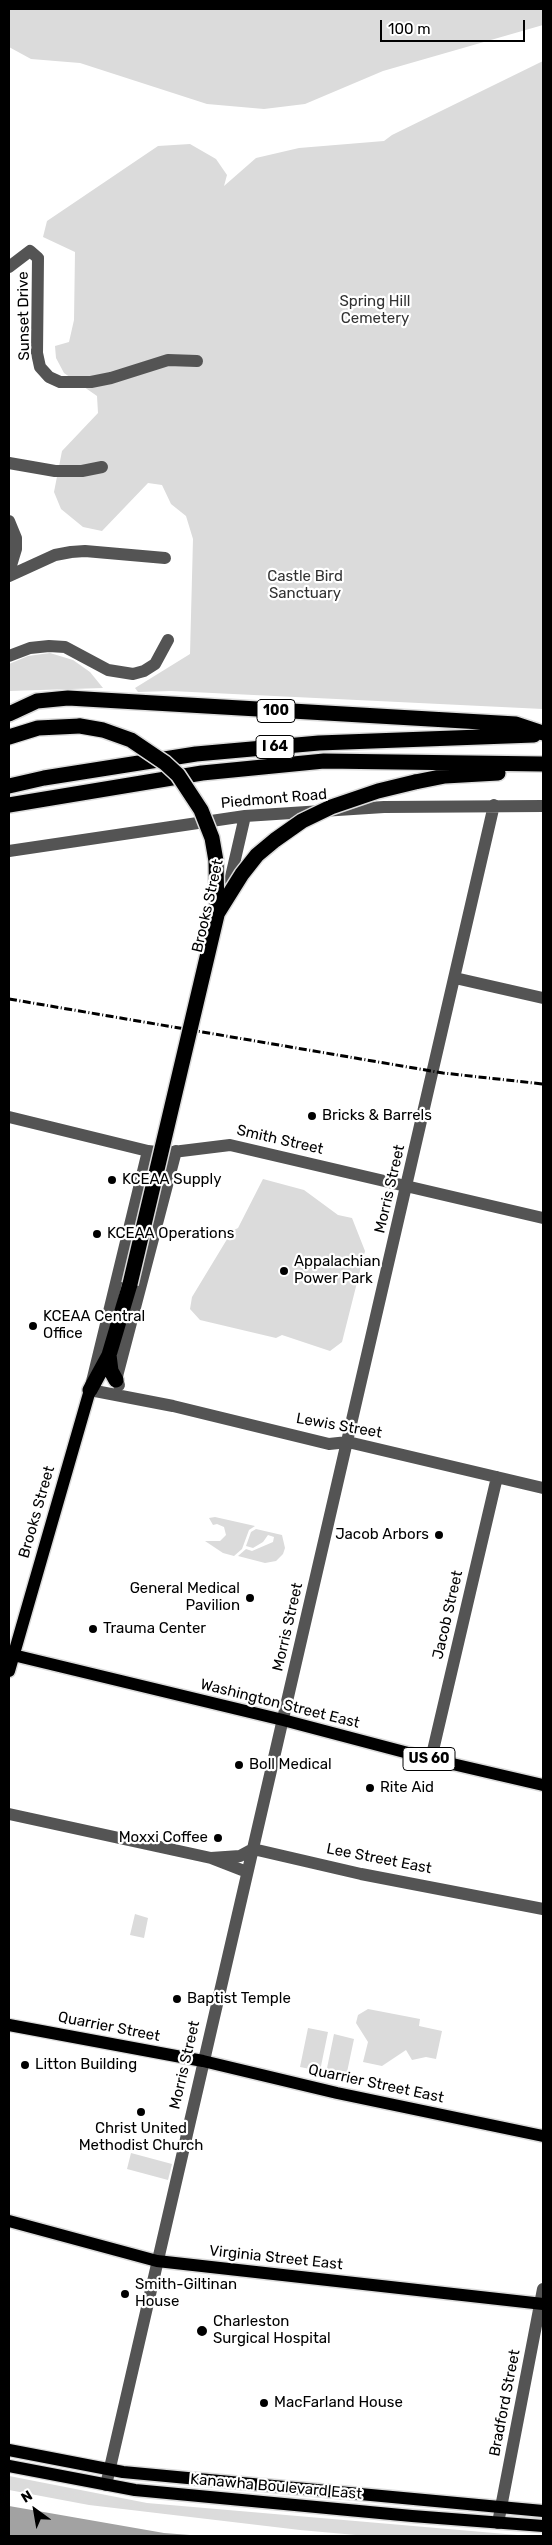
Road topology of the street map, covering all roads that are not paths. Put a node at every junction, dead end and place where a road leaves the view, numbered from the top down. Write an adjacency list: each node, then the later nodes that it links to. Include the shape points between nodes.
1 (9, 268): 2 (street, Sunset Drive, via 30,251 38,258 37,353 40,367 49,377 60,382 91,382 168,360)
2 (197, 361)
3 (9, 463): 4 (street, via 54,471)
4 (102, 467)
5 (9, 521): 7 (street, via 16,538 16,549)
6 (165, 558): 8 (street, via 71,552 55,555)
7 (9, 572)
8 (9, 576)
9 (168, 640): 10 (street, via 155,664 133,674 108,670 65,647 30,648)
10 (9, 656)
11 (9, 714): 12 (highway, 100, via 38,701 68,698 516,724)
12 (543, 734): 16 (highway, I 64, via 319,743 215,752)
13 (9, 737): 22 (highway, bridge, via 38,728 80,726 117,734 149,751 178,775 201,810 213,846)
14 (543, 764): 17 (highway, I 64, via 324,761 202,773)
15 (543, 770): 22 (highway, bridge, via 445,776 331,807 302,821 252,861)
16 (9, 786)
17 (9, 805)
18 (494, 805): 19 (street, Piedmont Road); 20 (street, Piedmont Road, via 384,807); 23 (street, Morris Street)
19 (543, 806)
20 (245, 816): 21 (street, Piedmont Road); 25 (street, Brooks Street)
21 (9, 851)
22 (216, 915): 31 (highway, bridge, via 130,1284)
23 (455, 978): 24 (street); 29 (street, Morris Street)
24 (543, 998)
25 (202, 1004)
26 (9, 1117): 27 (street, Smith Street)
27 (148, 1151): 28 (street, Smith Street); 33 (street)
28 (176, 1152): 29 (street, Smith Street, via 230,1145); 32 (street)
29 (407, 1188): 30 (street, Smith Street); 35 (street, Morris Street)
30 (543, 1218)
31 (109, 1356): 32 (highway); 33 (highway)
32 (116, 1380): 34 (street)
33 (90, 1390): 34 (street, Lewis Street); 38 (main road, Brooks Street)
34 (128, 1397): 35 (street, Lewis Street, via 329,1444)
35 (348, 1442): 36 (street, Lewis Street); 40 (street, Morris Street)
36 (497, 1477): 37 (street, Lewis Street); 41 (street, Jacob Street)
37 (543, 1488)
38 (11, 1655): 39 (main road, Brooks Street); 40 (main road, Washington Street East / US 60)
39 (9, 1671)
40 (283, 1720): 41 (main road, Washington Street East / US 60); 44 (street, Morris Street)
41 (431, 1759): 42 (main road, Washington Street East / US 60)
42 (543, 1785)
43 (9, 1814): 45 (street)
44 (253, 1849): 45 (street, via 240,1856); 46 (street, Morris Street); 47 (street, Lee Street East, via 361,1874)
45 (211, 1858): 46 (street)
46 (247, 1872): 49 (street, Morris Street)
47 (543, 1908)
48 (9, 2025): 49 (main road, Quarrier Street)
49 (203, 2061): 50 (main road, Quarrier Street East); 52 (street, Morris Street)
50 (543, 2136)
51 (9, 2221): 52 (main road, Virginia Street East)
52 (157, 2261): 54 (main road, Virginia Street East); 57 (street, Morris Street)
53 (543, 2289): 54 (street, Bradford Street)
54 (542, 2304): 59 (street, Bradford Street)
55 (9, 2450): 57 (main road, Kanawha Boulevard East)
56 (9, 2466): 58 (main road, Kanawha Boulevard East)
57 (109, 2470): 58 (street, Morris Street); 59 (main road, Kanawha Boulevard East)
58 (106, 2485): 61 (main road, Kanawha Boulevard East)
59 (501, 2508): 60 (main road, Kanawha Boulevard East); 61 (street, Bradford Street)
60 (543, 2511)
61 (498, 2523): 62 (main road, Kanawha Boulevard East)
62 (543, 2526)

